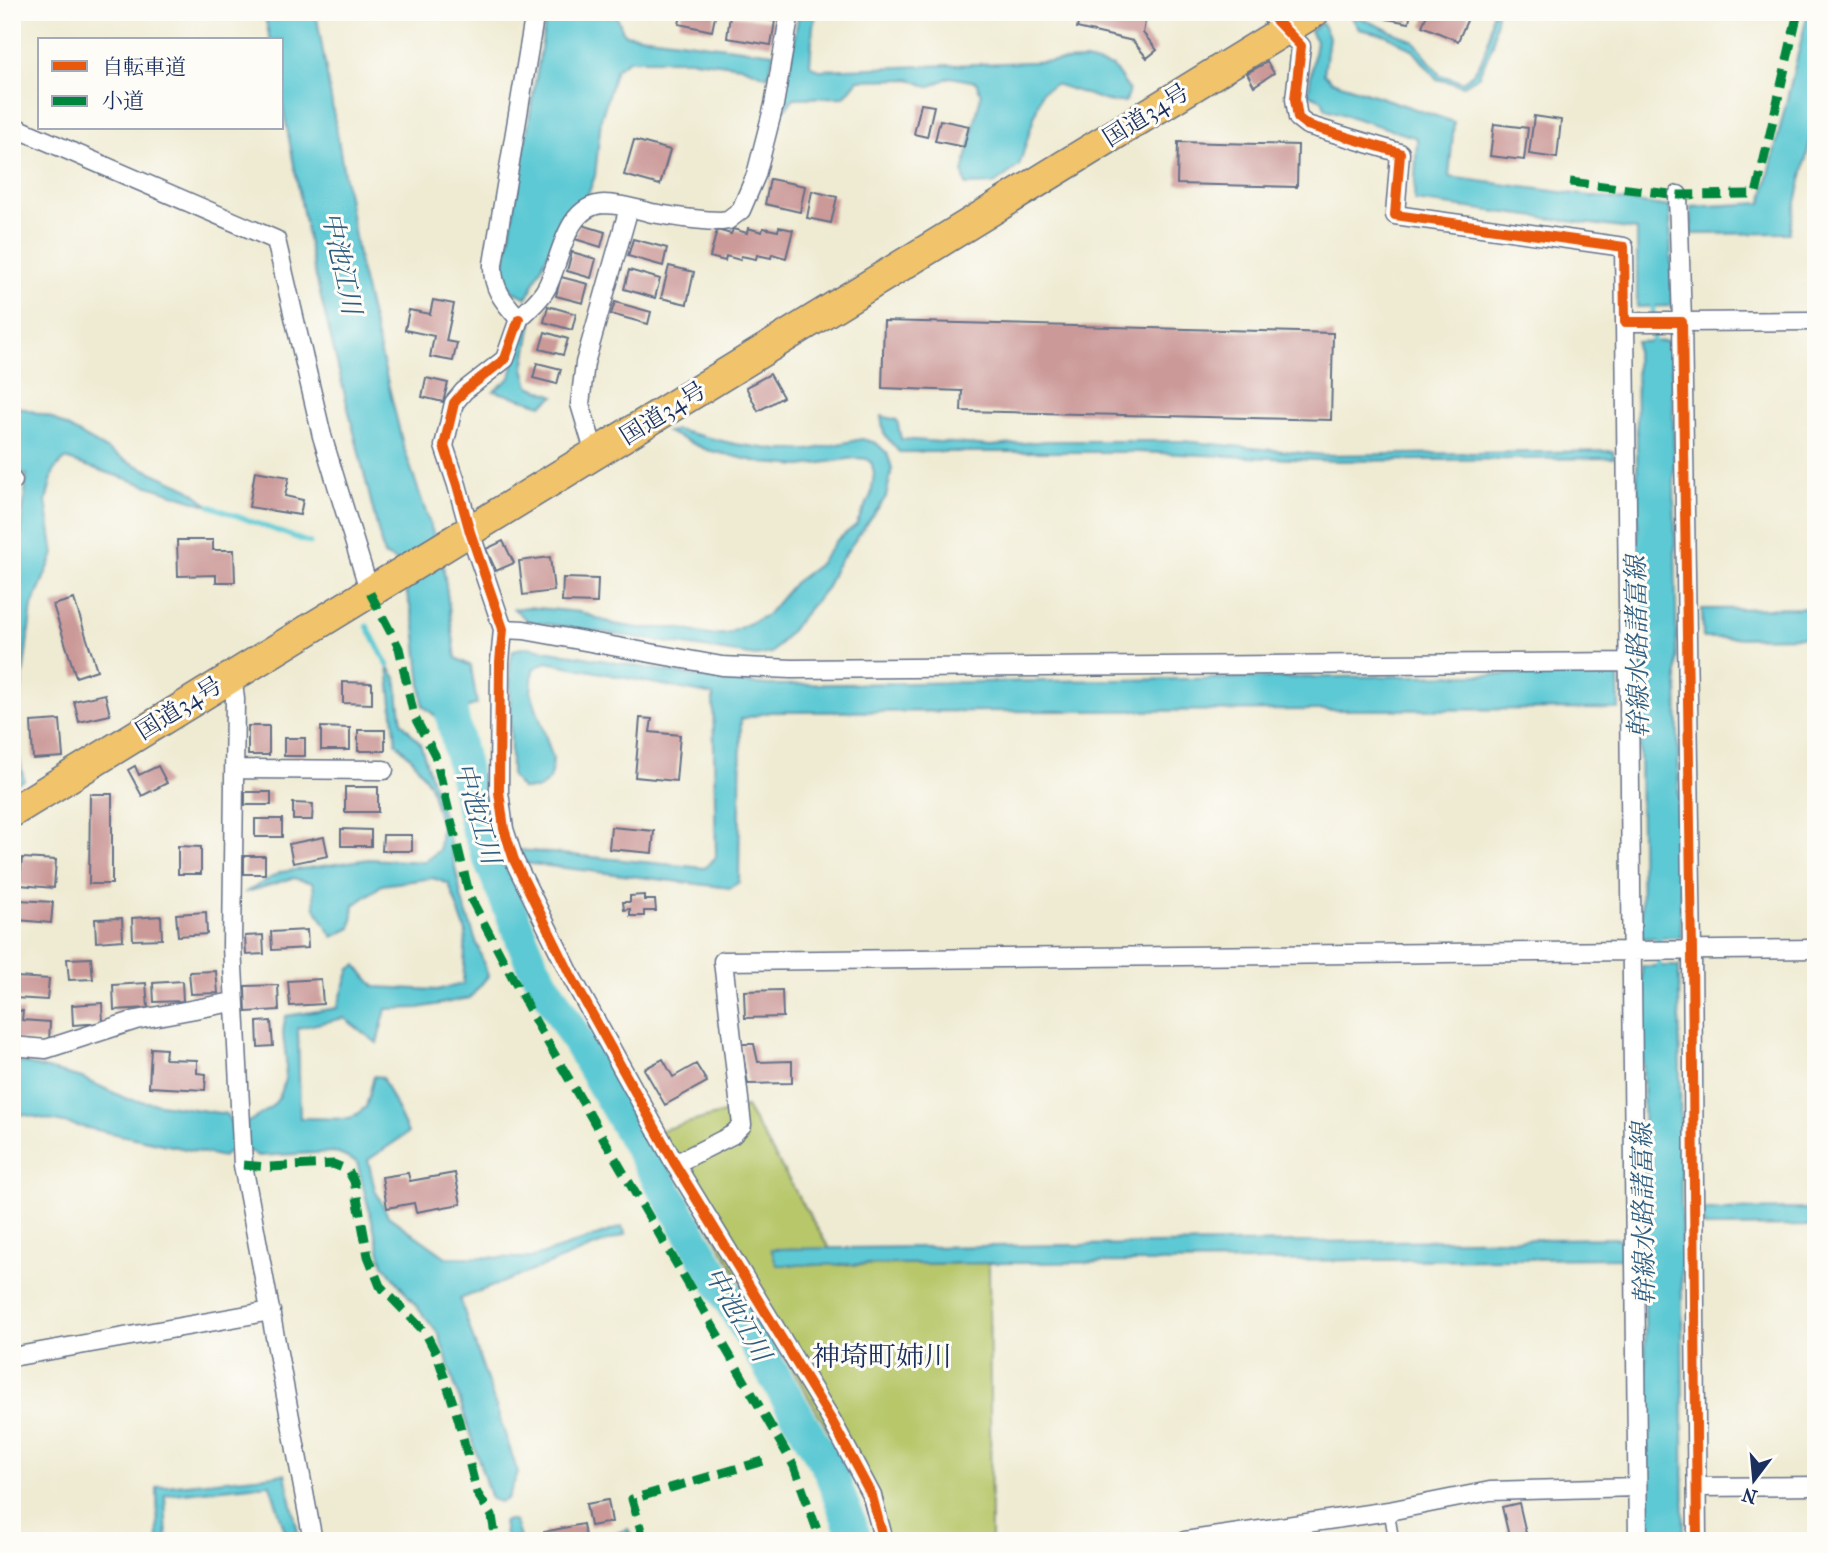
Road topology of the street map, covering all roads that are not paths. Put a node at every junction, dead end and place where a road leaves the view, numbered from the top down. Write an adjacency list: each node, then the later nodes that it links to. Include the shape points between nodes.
1 (535, 12): 8 (street, via 493,278 504,302)
2 (790, 12): 7 (street, via 774,105 756,175 741,210 728,220 703,221)
3 (1314, 12): 4 (highway, 国道34号)
4 (1277, 21): 10 (street, via 1301,46 1295,99 1298,118 1307,125 1399,153 1395,215 1624,247); 12 (highway, 国道34号)
5 (12, 126): 14 (street, via 276,240 322,436)
6 (1678, 195): 11 (street)
7 (629, 208): 8 (street, via 604,204 587,208 566,236 547,287); 12 (street, via 585,363 580,404)
8 (519, 319): 13 (street, via 505,359 454,402 444,446 457,485)
9 (1816, 321): 11 (street)
10 (1632, 322): 11 (street); 16 (street)
11 (1674, 322): 23 (street)
12 (595, 454): 13 (highway, 国道34号)
13 (463, 536): 14 (highway, 国道34号); 15 (street)
14 (377, 589): 17 (highway, 国道34号)
15 (503, 629): 16 (street, via 722,666 792,669); 26 (street, via 499,792 504,829 514,860 571,976)
16 (1628, 662): 22 (street)
17 (232, 676): 18 (street); 20 (highway, 国道34号)
18 (235, 769): 19 (street); 24 (street)
19 (384, 770)
20 (12, 812)
21 (1816, 948): 23 (street)
22 (1633, 951): 23 (street); 26 (street, via 723,961 742,1125 732,1135); 30 (street)
23 (1692, 951): 31 (street)
24 (233, 1002): 25 (street, via 136,1020 46,1049); 27 (street, via 243,1165)
25 (12, 1046)
26 (675, 1164): 35 (street, via 832,1422 872,1496)
27 (271, 1311): 28 (street); 34 (street)
28 (12, 1357)
29 (1816, 1486): 31 (street)
30 (1637, 1487): 32 (street, via 1490,1491); 38 (street)
31 (1697, 1487): 39 (street)
32 (1389, 1511): 33 (street); 37 (lane)
33 (1264, 1535): 36 (street)
34 (313, 1541)
35 (884, 1541)
36 (1185, 1541)
37 (1394, 1541)
38 (1638, 1541)
39 (1698, 1541)

